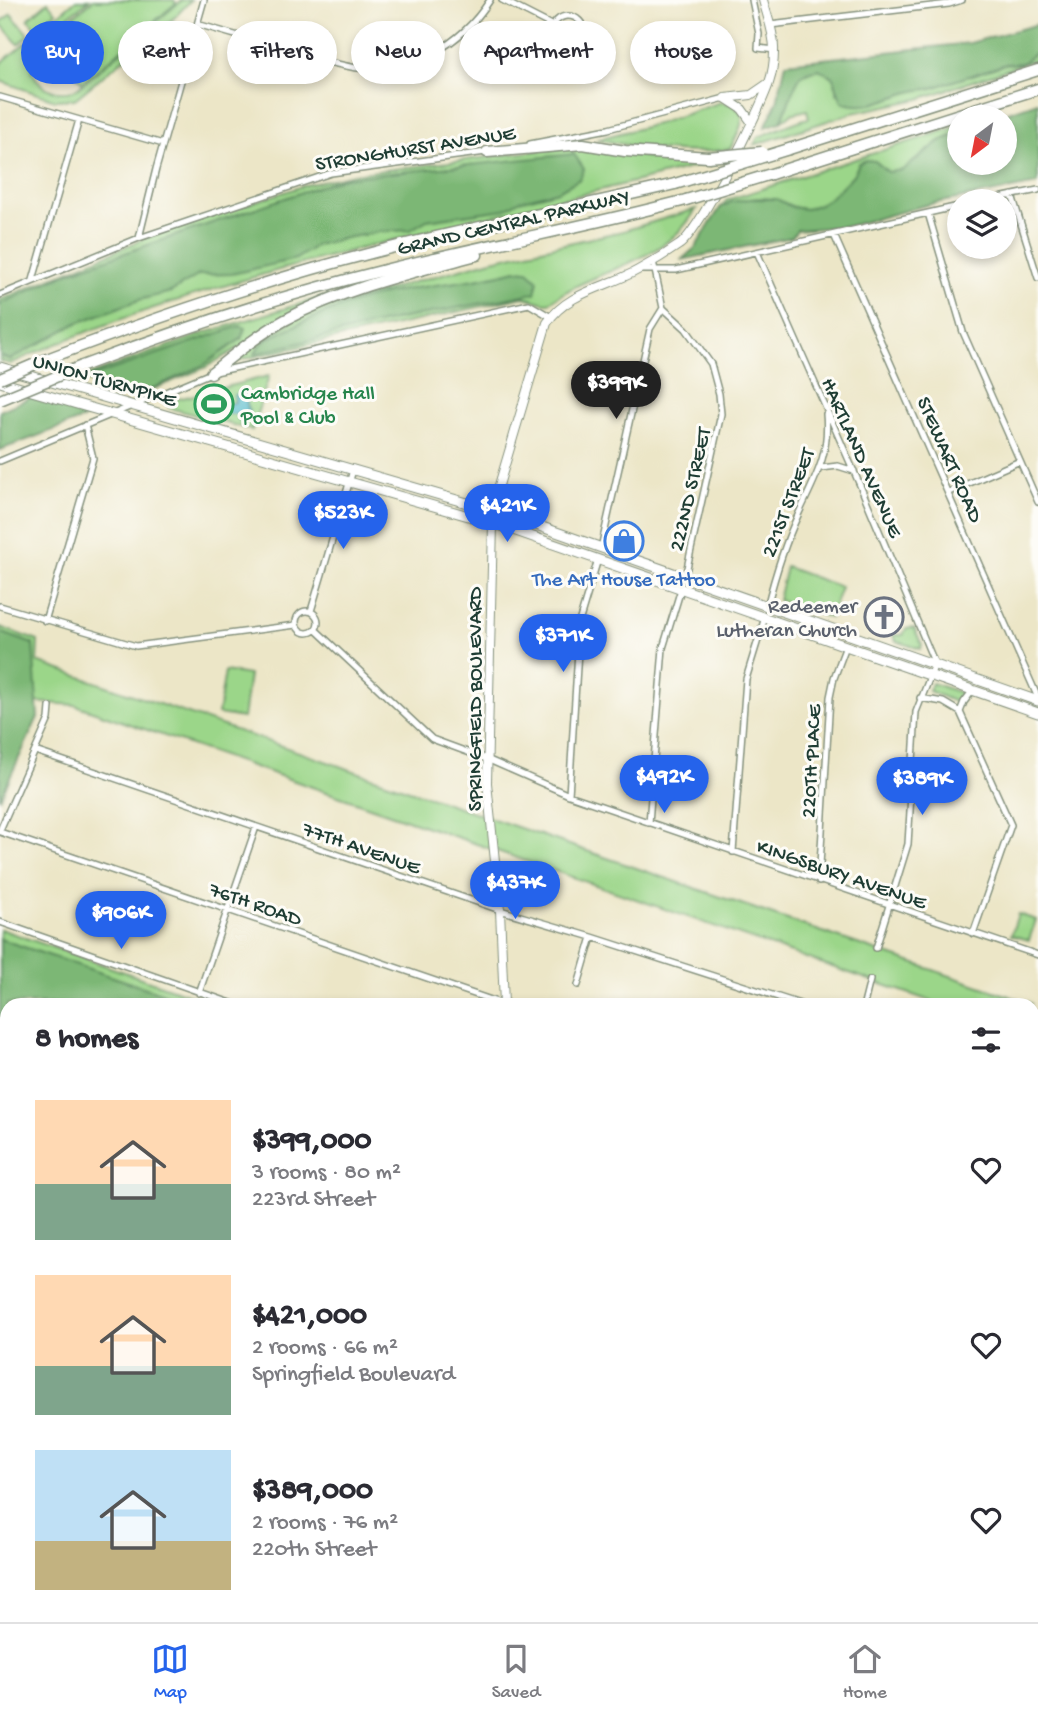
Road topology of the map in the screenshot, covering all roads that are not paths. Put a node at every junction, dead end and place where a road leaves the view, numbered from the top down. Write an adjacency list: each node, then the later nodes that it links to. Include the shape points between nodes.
1 (204, 0): 7 (street)
2 (489, 0): 11 (street, via 466,31 437,51 413,62 376,68 341,65)
3 (502, 0): 8 (street)
4 (752, 0): 12 (street, via 758,48)
5 (763, 0): 9 (main road)
6 (962, 0): 9 (street)
7 (198, 21)
8 (543, 21)
9 (769, 25): 12 (main road)
10 (553, 26): 10 (street, via 561,18 572,17 581,24 583,35 578,44 561,46 553,38)
11 (213, 29)
12 (775, 50): 14 (main road)
13 (1038, 70): 22 (highway, GRAND CENTRAL PARKWAY)
14 (769, 83): 18 (main road, via 751,95); 20 (main road)
15 (180, 84): 21 (street)
16 (1038, 89): 29 (highway, GRAND CENTRAL PARKWAY, bridge, via 686,200)
17 (0, 97): 19 (street)
18 (724, 98): 20 (main road, via 742,108); 23 (street, STRONGHURST AVENUE, via 608,129)
19 (79, 120): 21 (street); 37 (street)
20 (752, 123): 33 (main road, via 693,231)
21 (163, 144): 31 (street)
22 (789, 149): 23 (highway, bridge, via 708,157 583,144); 43 (highway, GRAND CENTRAL PARKWAY, bridge, via 675,184 312,269 186,307)
23 (487, 152): 31 (street, STRONGHURST AVENUE, via 331,173)
24 (1038, 190): 25 (street)
25 (1017, 194)
26 (947, 209): 28 (street)
27 (1017, 211): 36 (street)
28 (928, 213): 30 (street); 50 (street, via 963,331)
29 (602, 220): 42 (highway, via 417,271 312,307 247,344); 44 (highway, GRAND CENTRAL PARKWAY, bridge, via 316,288 192,326)
30 (834, 234): 32 (street); 55 (street, STEWART ROAD)
31 (139, 238): 37 (street, STRONGHURST AVENUE)
32 (757, 252): 35 (street, via 676,270); 46 (street, HARTLAND AVENUE)
33 (653, 260): 34 (main road); 35 (street)
34 (639, 270): 35 (street); 40 (main road, via 564,304)
35 (655, 270): 39 (street)
36 (1038, 278)
37 (33, 281): 38 (street, STRONGHURST AVENUE)
38 (0, 295)
39 (663, 308): 59 (street, via 650,329); 61 (street, 222ND STREET, via 707,357 721,414)
40 (551, 317): 42 (street, via 529,304); 57 (main road, SPRINGFIELD BOULEVARD)
41 (0, 367): 45 (main road, UNION TURNPIKE)
42 (211, 373): 45 (street)
43 (0, 380): 47 (main road, UNION TURNPIKE)
44 (0, 400)
45 (135, 406): 47 (street); 52 (main road, UNION TURNPIKE)
46 (825, 407): 51 (street, 221ST STREET); 53 (street, HARTLAND AVENUE)
47 (115, 414): 48 (street); 54 (main road, UNION TURNPIKE)
48 (85, 425): 49 (street); 67 (street, via 93,458)
49 (0, 461)
50 (1020, 461): 55 (street); 56 (street)
51 (821, 468): 53 (street, via 838,466); 64 (street, 221ST STREET, via 783,551)
52 (353, 469): 54 (street); 57 (main road, UNION TURNPIKE)
53 (854, 471): 71 (street, HARTLAND AVENUE)
54 (349, 482): 58 (main road, UNION TURNPIKE); 65 (street)
55 (949, 492): 75 (street, STEWART ROAD)
56 (1038, 502)
57 (494, 511): 58 (main road, SPRINGFIELD BOULEVARD); 59 (main road, UNION TURNPIKE)
58 (493, 523): 60 (main road, UNION TURNPIKE); 80 (main road, SPRINGFIELD BOULEVARD)
59 (601, 548): 61 (main road, UNION TURNPIKE)
60 (598, 559): 62 (main road, UNION TURNPIKE); 81 (street, via 580,619)
61 (685, 577): 64 (main road, UNION TURNPIKE)
62 (681, 589): 66 (main road, UNION TURNPIKE); 82 (street, via 663,648)
63 (0, 606): 67 (street)
64 (767, 607): 71 (main road, UNION TURNPIKE)
65 (311, 611): 68 (street, via 300,614); 69 (street, via 319,622)
66 (765, 617): 70 (main road, UNION TURNPIKE); 85 (street, via 746,679)
67 (45, 621): 68 (street, via 136,646)
68 (296, 625): 69 (street, via 305,634)
69 (316, 630): 80 (street, KINGSBURY AVENUE, via 432,739)
70 (846, 646): 72 (main road, UNION TURNPIKE); 86 (street, 220TH PLACE, via 830,697)
71 (935, 664): 72 (street); 75 (main road, UNION TURNPIKE)
72 (931, 675): 73 (main road, UNION TURNPIKE); 74 (street)
73 (973, 690): 77 (street); 78 (main road, UNION TURNPIKE)
74 (920, 698): 77 (street, via 943,702); 87 (street, via 908,844)
75 (1038, 699)
76 (50, 706): 79 (street)
77 (960, 712): 91 (street, via 1011,825)
78 (1038, 713)
79 (35, 751): 83 (street, 77TH AVENUE); 84 (street)
80 (489, 760): 81 (street, KINGSBURY AVENUE); 89 (main road, SPRINGFIELD BOULEVARD, via 487,783)
81 (569, 795): 82 (street, KINGSBURY AVENUE)
82 (649, 823): 85 (street, KINGSBURY AVENUE)
83 (256, 827): 88 (street); 89 (street, 77TH AVENUE)
84 (0, 831): 88 (street, 76TH ROAD)
85 (733, 852): 86 (street, KINGSBURY AVENUE)
86 (819, 882): 87 (street, KINGSBURY AVENUE)
87 (890, 906): 91 (street, KINGSBURY AVENUE); 93 (street)
88 (228, 910): 97 (street); 99 (street, 76TH ROAD)
89 (500, 910): 92 (street, 77TH AVENUE); 100 (main road, SPRINGFIELD BOULEVARD)
90 (0, 922): 97 (street)
91 (973, 934): 94 (street, KINGSBURY AVENUE)
92 (592, 937): 96 (street); 101 (street, 77TH AVENUE)
93 (876, 948)
94 (1038, 956)
95 (870, 980): 102 (street)
96 (578, 985)
97 (199, 993): 98 (street)
98 (215, 998)
99 (485, 998)
100 (503, 998)
101 (781, 998)
102 (866, 998)

